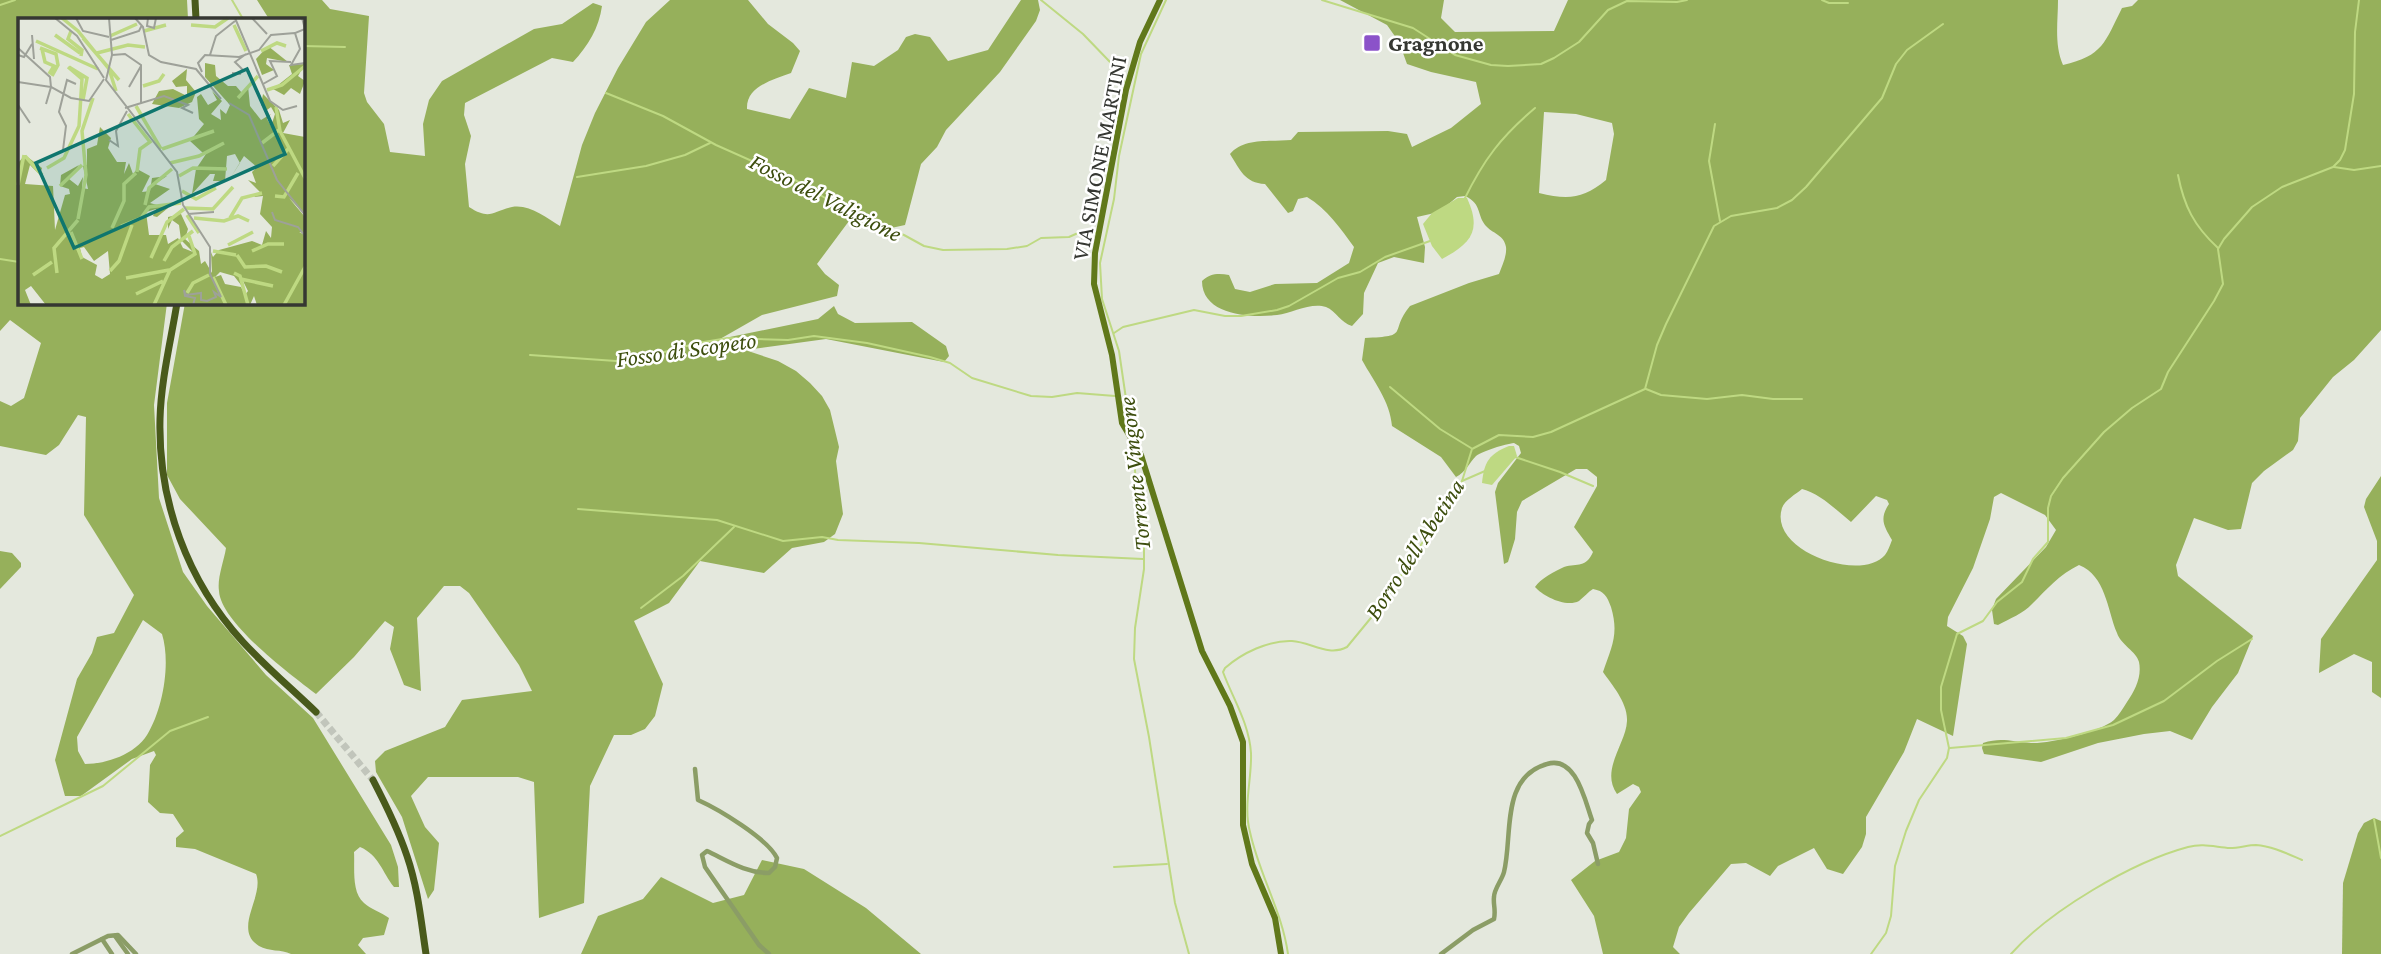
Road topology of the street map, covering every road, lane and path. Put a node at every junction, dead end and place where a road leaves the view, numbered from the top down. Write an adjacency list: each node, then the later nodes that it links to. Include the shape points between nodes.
1 (195, 0): 3 (main road)
2 (1160, 0): 17 (street, VIA SIMONE MARTINI, via 1127,85 1094,284 1112,355 1122,424 1141,455 1202,651 1230,706 1242,742 1243,825 1252,864 1275,918)
3 (196, 18)
4 (177, 304): 5 (main road, via 160,418 172,518 194,576 242,641)
5 (316, 712)
6 (695, 769): 16 (street, via 698,800 768,845 777,858 769,873 759,873 707,851 702,855 705,867)
7 (373, 780): 15 (main road, via 407,856)
8 (1598, 864): 18 (street, via 1587,833 1592,820 1576,775 1551,762 1536,767 1525,777 1510,807 1509,841 1504,874 1494,897 1494,919)
9 (114, 936): 10 (street); 13 (street); 14 (street)
10 (102, 939): 11 (street); 12 (street)
11 (72, 954)
12 (112, 954)
13 (128, 954)
14 (136, 954)
15 (426, 954)
16 (769, 954)
17 (1282, 954)
18 (1441, 954)

